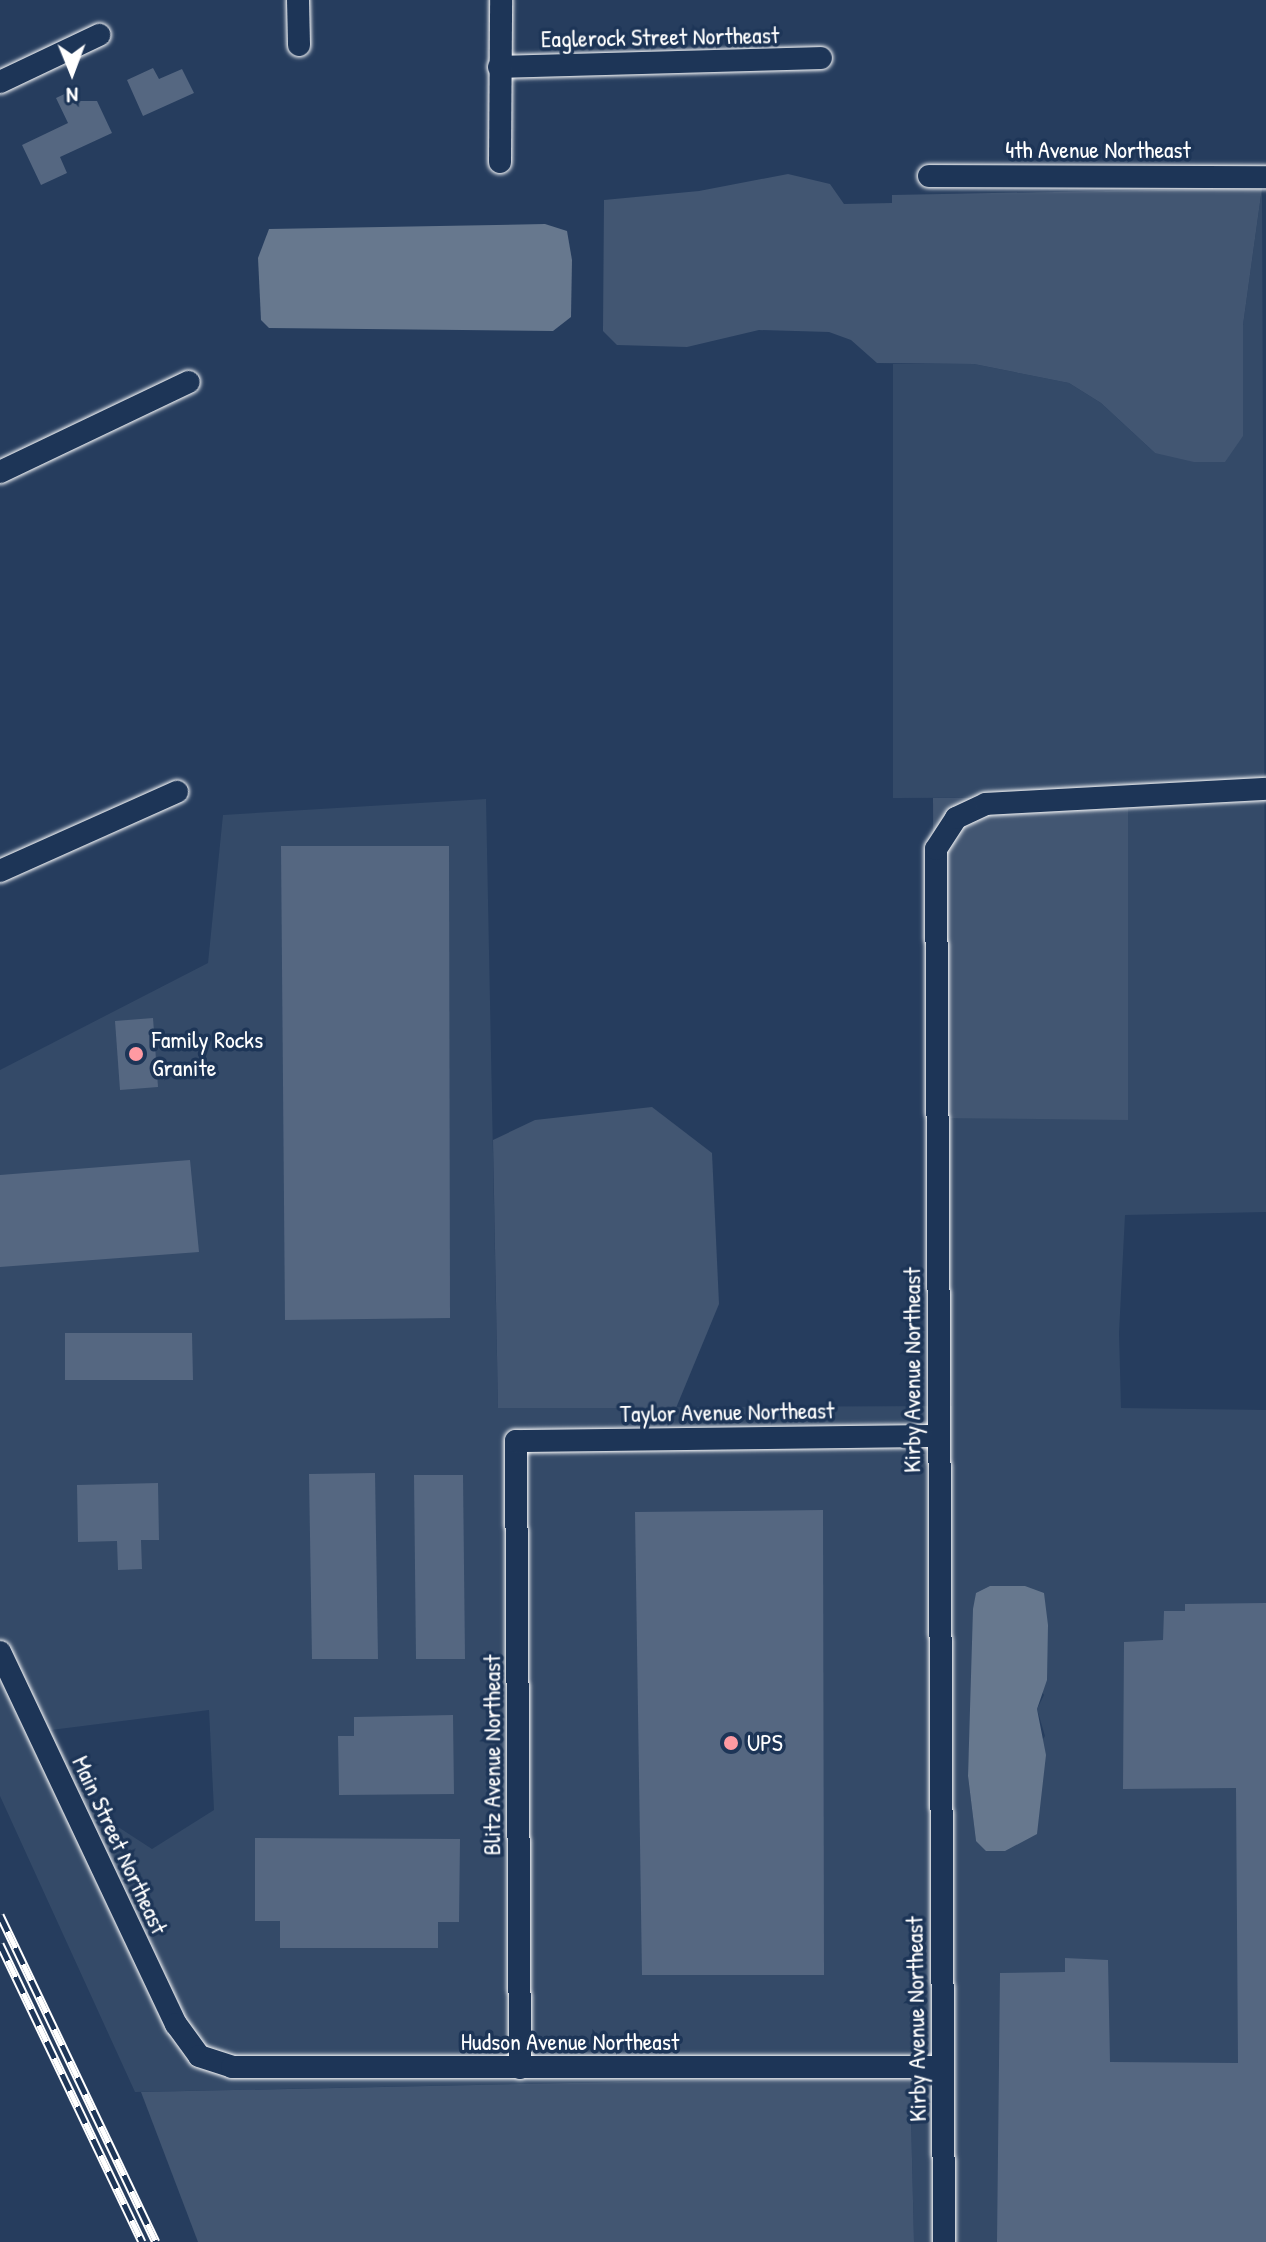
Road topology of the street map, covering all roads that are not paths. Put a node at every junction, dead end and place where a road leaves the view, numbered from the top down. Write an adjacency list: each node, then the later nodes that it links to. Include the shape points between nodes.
1 (298, 0): 4 (street)
2 (501, 0): 6 (street)
3 (99, 35): 7 (street)
4 (299, 45)
5 (821, 58): 6 (street, Eaglerock Street Northeast)
6 (499, 67): 8 (street)
7 (0, 82)
8 (500, 162)
9 (929, 176): 10 (street, 4th Avenue Northeast)
10 (1266, 177)
11 (189, 382): 12 (street)
12 (0, 472)
13 (1266, 789): 16 (street, Kirby Avenue Northeast, via 986,804 956,818 936,849)
14 (177, 792): 15 (street)
15 (0, 871)
16 (938, 1436): 17 (street, Taylor Avenue Northeast); 20 (street, Kirby Avenue Northeast)
17 (516, 1441): 21 (street, Blitz Avenue Northeast)
18 (0, 1652): 19 (street, Main Street Northeast, via 176,2024)
19 (199, 2056): 21 (street, Hudson Avenue Northeast, via 232,2067)
20 (942, 2067): 21 (street, Hudson Avenue Northeast); 22 (street, Kirby Avenue Northeast)
21 (520, 2068)
22 (944, 2242)

